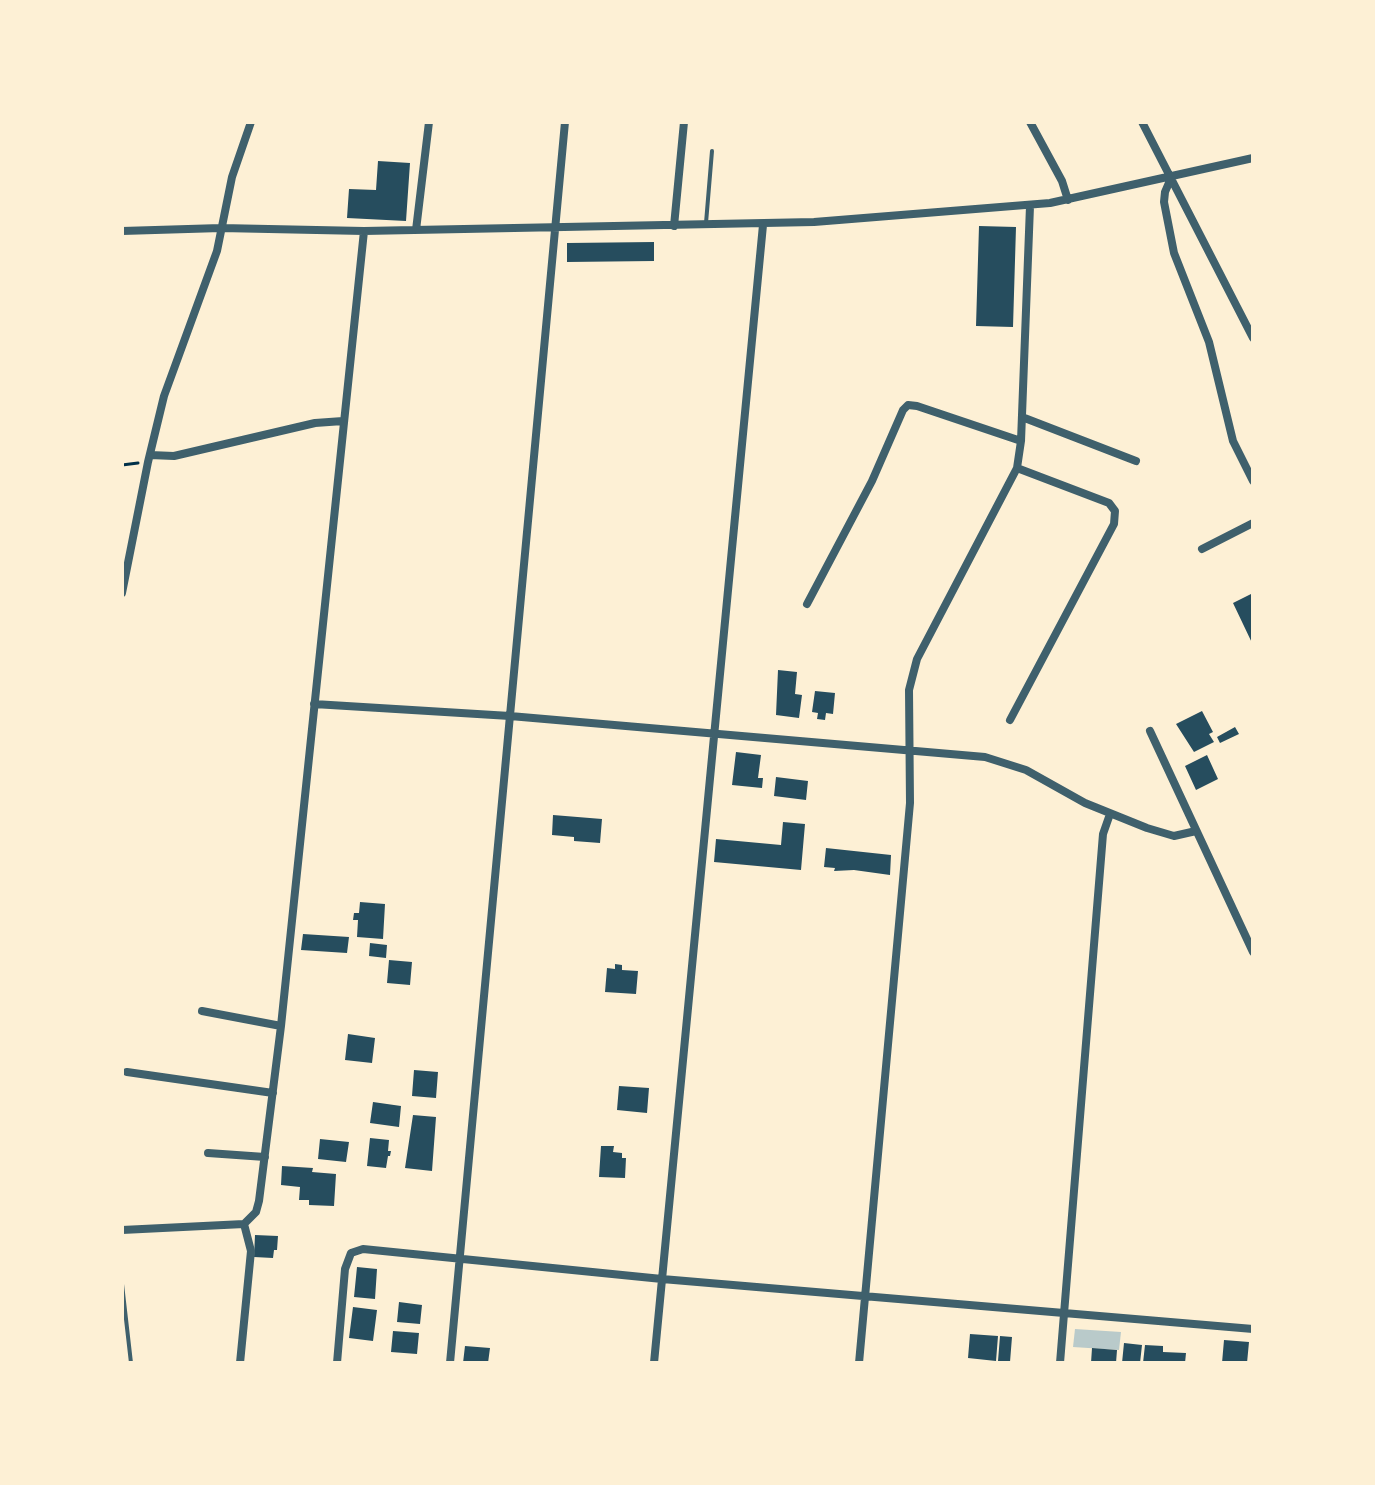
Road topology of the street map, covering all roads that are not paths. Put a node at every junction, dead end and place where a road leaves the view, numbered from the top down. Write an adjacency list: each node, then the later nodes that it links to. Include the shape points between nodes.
1 (251, 122): 16 (street)
2 (429, 122): 17 (street)
3 (565, 122): 14 (street)
4 (684, 122): 15 (street)
5 (1030, 122): 10 (street)
6 (1142, 122): 9 (street)
7 (712, 151): 12 (lane)
8 (1253, 158): 9 (street)
9 (1171, 178): 10 (street); 20 (street); 27 (street, via 1164,202 1174,253 1209,342 1233,441)
10 (1068, 200): 11 (street)
11 (1030, 206): 13 (street); 21 (street)
12 (705, 225): 13 (street); 15 (street)
13 (763, 225): 36 (street)
14 (556, 226): 15 (street); 17 (street); 33 (street)
15 (674, 226)
16 (221, 228): 18 (street); 19 (street); 24 (street, via 164,396)
17 (416, 230): 19 (street)
18 (122, 231)
19 (364, 231): 22 (street)
20 (1253, 338)
21 (1022, 417): 23 (street); 25 (street)
22 (343, 421): 24 (street, via 174,456); 32 (street)
23 (1021, 441): 26 (street); 31 (street, via 908,405)
24 (150, 455): 30 (street)
25 (1136, 461)
26 (1017, 468): 34 (street, via 1109,503 1115,511 1114,524); 37 (street, via 911,673)
27 (1253, 481)
28 (1253, 523): 29 (street)
29 (1202, 549)
30 (122, 593)
31 (807, 604)
32 (314, 704): 33 (street); 42 (street)
33 (510, 716): 36 (street); 49 (street)
34 (1010, 720)
35 (1150, 731): 39 (street)
36 (714, 735): 37 (street); 50 (street)
37 (909, 749): 38 (street, via 1011,763); 52 (street, via 910,803)
38 (1110, 814): 39 (street, via 1159,833); 53 (street, via 1103,834)
39 (1196, 831): 40 (street)
40 (1253, 952)
41 (202, 1011): 42 (street)
42 (281, 1026): 44 (street)
43 (127, 1072): 44 (street)
44 (273, 1093): 46 (street)
45 (208, 1153): 46 (street)
46 (265, 1157): 47 (street, via 256,1212)
47 (244, 1224): 48 (street); 56 (street, via 251,1251)
48 (122, 1230)
49 (460, 1260): 50 (street); 57 (street, via 363,1249 351,1253); 58 (street)
50 (662, 1279): 52 (street); 59 (street)
51 (122, 1284): 55 (lane)
52 (864, 1295): 53 (street); 60 (street)
53 (1065, 1311): 54 (street); 61 (street)
54 (1253, 1329)
55 (131, 1363)
56 (240, 1363)
57 (337, 1363)
58 (450, 1363)
59 (654, 1363)
60 (859, 1363)
61 (1060, 1363)

